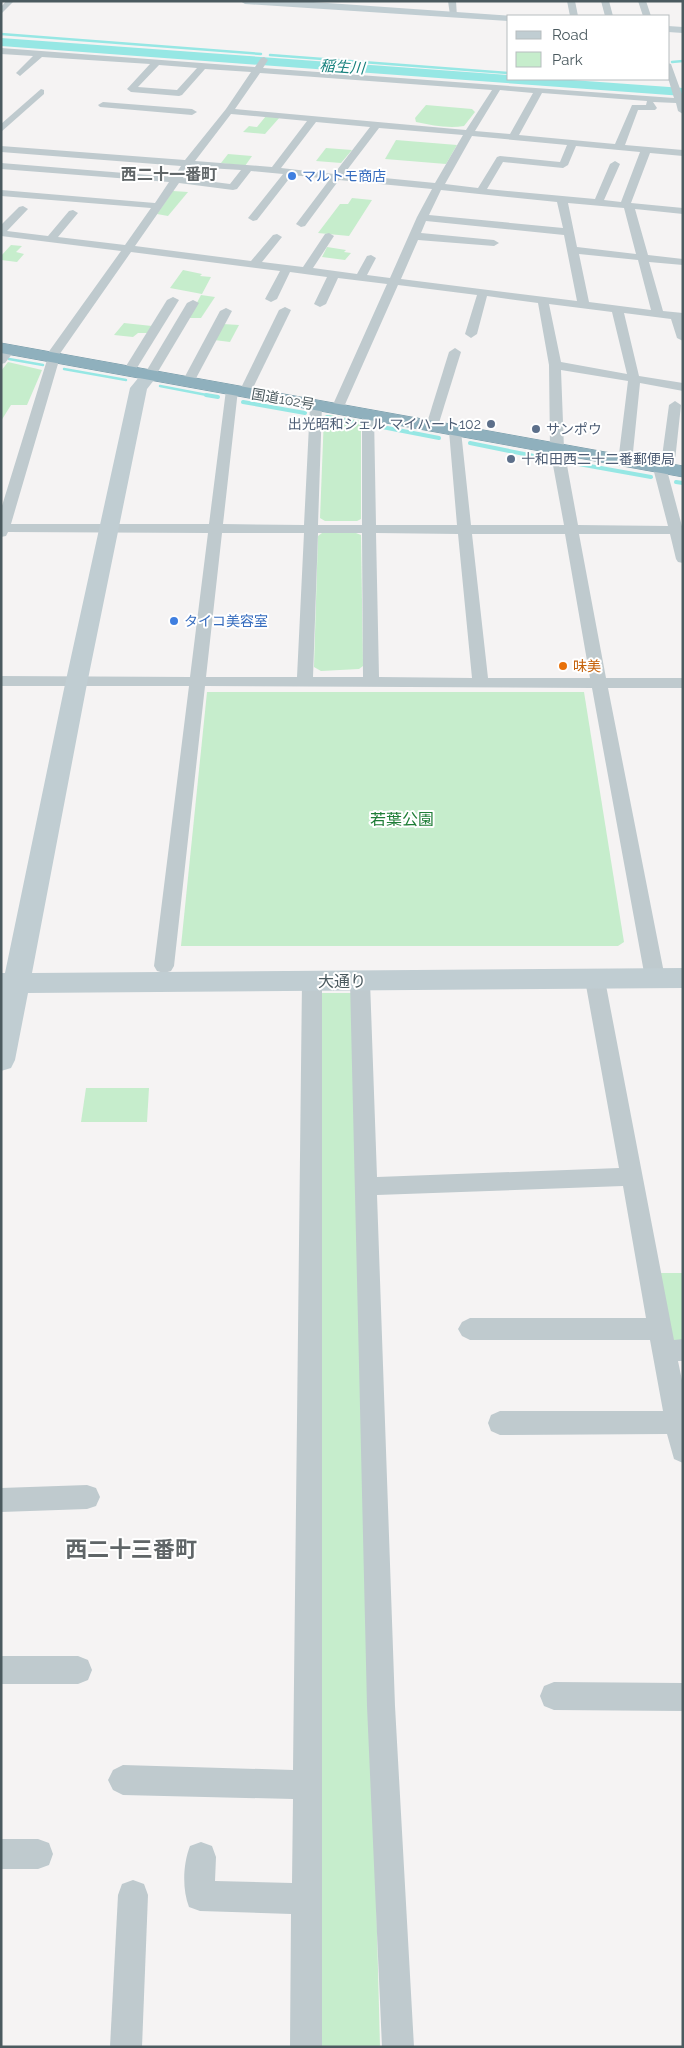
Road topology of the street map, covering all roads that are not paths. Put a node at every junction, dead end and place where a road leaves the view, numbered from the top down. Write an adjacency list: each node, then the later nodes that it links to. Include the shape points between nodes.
1 (10, 1): 7 (street)
2 (245, 1): 8 (street)
3 (452, 1): 8 (street)
4 (571, 1): 9 (street)
5 (604, 1): 10 (street)
6 (642, 1): 11 (street)
7 (1, 12)
8 (454, 15): 12 (street)
9 (574, 15)
10 (609, 15)
11 (648, 15)
12 (507, 18)
13 (669, 29): 14 (street)
14 (683, 30)
15 (1, 51): 16 (street)
16 (40, 54): 18 (street); 22 (street)
17 (275, 59): 19 (street)
18 (157, 62): 20 (street); 26 (street, via 131,90)
19 (261, 62): 20 (street); 23 (street); 31 (street)
20 (204, 65): 26 (street, via 180,93)
21 (669, 69): 27 (street)
22 (20, 73)
23 (498, 87): 24 (street); 37 (street)
24 (538, 90): 28 (street); 38 (street)
25 (41, 92): 36 (street)
26 (163, 92): 30 (street)
27 (677, 93): 28 (street); 32 (street)
28 (648, 98): 40 (street, via 652,108 635,107 628,137)
29 (103, 105): 30 (street)
30 (150, 108): 33 (street)
31 (229, 111): 34 (street); 44 (street)
32 (683, 111)
33 (192, 112)
34 (313, 119): 35 (street); 48 (street)
35 (376, 125): 37 (street); 50 (street)
36 (1, 129)
37 (469, 133): 38 (street); 52 (street)
38 (513, 137): 39 (street)
39 (574, 143): 40 (street); 53 (street, via 563,165 501,155)
40 (619, 147): 42 (street)
41 (1, 148): 44 (street)
42 (646, 150): 43 (street); 58 (street)
43 (683, 153)
44 (189, 162): 47 (street); 51 (street)
45 (615, 164): 56 (street)
46 (1, 166): 51 (street)
47 (248, 168): 48 (street); 51 (street, via 232,187)
48 (274, 171): 49 (street)
49 (290, 172): 50 (street); 63 (street)
50 (338, 176): 52 (street); 64 (street)
51 (176, 180): 57 (street)
52 (437, 186): 53 (street); 62 (street)
53 (481, 191): 55 (street, via 540,192)
54 (1, 193): 57 (street)
55 (562, 199): 56 (street); 66 (street)
56 (598, 203): 58 (street)
57 (158, 206): 72 (street)
58 (627, 206): 60 (street); 74 (street)
59 (23, 209): 65 (street)
60 (683, 211)
61 (73, 214): 70 (street)
62 (422, 217): 66 (street); 68 (street)
63 (253, 218)
64 (301, 224)
65 (1, 232): 70 (street)
66 (569, 232): 73 (street)
67 (329, 236): 79 (street)
68 (414, 236): 71 (street); 82 (street)
69 (277, 237): 77 (street)
70 (51, 240): 72 (street)
71 (494, 243)
72 (129, 249): 77 (street); 99 (street)
73 (573, 250): 74 (street); 89 (street)
74 (643, 257): 76 (street); 93 (street)
75 (372, 258): 81 (street)
76 (683, 262)
77 (254, 264): 78 (street)
78 (287, 268): 79 (street); 84 (street)
79 (306, 271): 80 (street)
80 (334, 274): 81 (street); 88 (street)
81 (360, 278): 82 (street)
82 (394, 282): 83 (street); 109 (street)
83 (483, 292): 86 (street); 95 (street)
84 (271, 299)
85 (173, 300): 101 (street)
86 (543, 300): 89 (street); 100 (street)
87 (193, 303): 102 (street)
88 (320, 304)
89 (584, 305): 90 (street)
90 (617, 309): 93 (street); 103 (street)
91 (285, 310): 106 (street)
92 (226, 311): 104 (street)
93 (658, 314): 94 (street)
94 (679, 316): 96 (street)
95 (471, 334)
96 (683, 338)
97 (4, 352): 99 (highway, 国道102号)
98 (455, 352): 111 (street)
99 (52, 357): 101 (highway, 国道102号); 122 (street)
100 (555, 365): 103 (street); 113 (street)
101 (128, 371): 102 (highway, 国道102号)
102 (150, 375): 104 (highway, 国道102号); 116 (street, via 139,388)
103 (634, 379): 105 (street); 114 (street)
104 (188, 382): 106 (highway, 国道102号)
105 (683, 386)
106 (238, 391): 107 (highway, 国道102号); 117 (street)
107 (316, 405): 109 (highway, 国道102号); 118 (street)
108 (674, 405): 115 (street)
109 (337, 409): 110 (highway, 国道102号)
110 (368, 415): 111 (highway, 国道102号); 119 (street)
111 (432, 426): 112 (highway, 国道102号)
112 (455, 431): 113 (highway, 国道102号); 120 (street)
113 (557, 449): 114 (highway, 国道102号); 121 (street)
114 (625, 462): 115 (highway, 国道102号)
115 (670, 470): 123 (street)
116 (109, 528): 117 (street); 122 (street); 126 (street)
117 (215, 528): 118 (street); 127 (street)
118 (312, 529): 119 (street); 128 (street)
119 (368, 529): 120 (street); 129 (street)
120 (466, 529): 121 (street); 130 (street)
121 (570, 529): 123 (street); 131 (street)
122 (2, 530)
123 (675, 530): 124 (street)
124 (683, 559)
125 (1, 681): 126 (street)
126 (77, 681): 127 (street); 136 (street)
127 (198, 682): 128 (street); 134 (street)
128 (305, 682): 129 (street)
129 (371, 682): 130 (street)
130 (480, 682): 131 (street)
131 (599, 683): 132 (street); 135 (street)
132 (683, 683)
133 (683, 961): 135 (street, 大通り)
134 (164, 966): 135 (street, 大通り); 136 (street, 大通り)
135 (653, 970): 137 (street, 大通り); 138 (street, 大通り)
136 (9, 975): 139 (street, 大通り); 141 (street)
137 (683, 978)
138 (595, 980): 140 (street, 大通り); 142 (street)
139 (312, 981): 140 (street, 大通り); 156 (street)
140 (360, 981): 143 (street)
141 (1, 1060)
142 (630, 1177): 143 (street); 145 (street)
143 (366, 1186): 164 (street, via 381,1706)
144 (470, 1329): 145 (street)
145 (669, 1343): 146 (street)
146 (678, 1422): 147 (street); 148 (street)
147 (500, 1423)
148 (683, 1452)
149 (87, 1497): 150 (street)
150 (1, 1500)
151 (1, 1670): 152 (street)
152 (78, 1670)
153 (554, 1696): 154 (street)
154 (683, 1696)
155 (123, 1780): 156 (street)
156 (308, 1785): 161 (street)
157 (1, 1854): 158 (street)
158 (38, 1854)
159 (201, 1857): 161 (street, via 200,1896)
160 (134, 1895): 162 (street)
161 (307, 1899): 163 (street)
162 (126, 2047)
163 (306, 2047)
164 (398, 2047)

